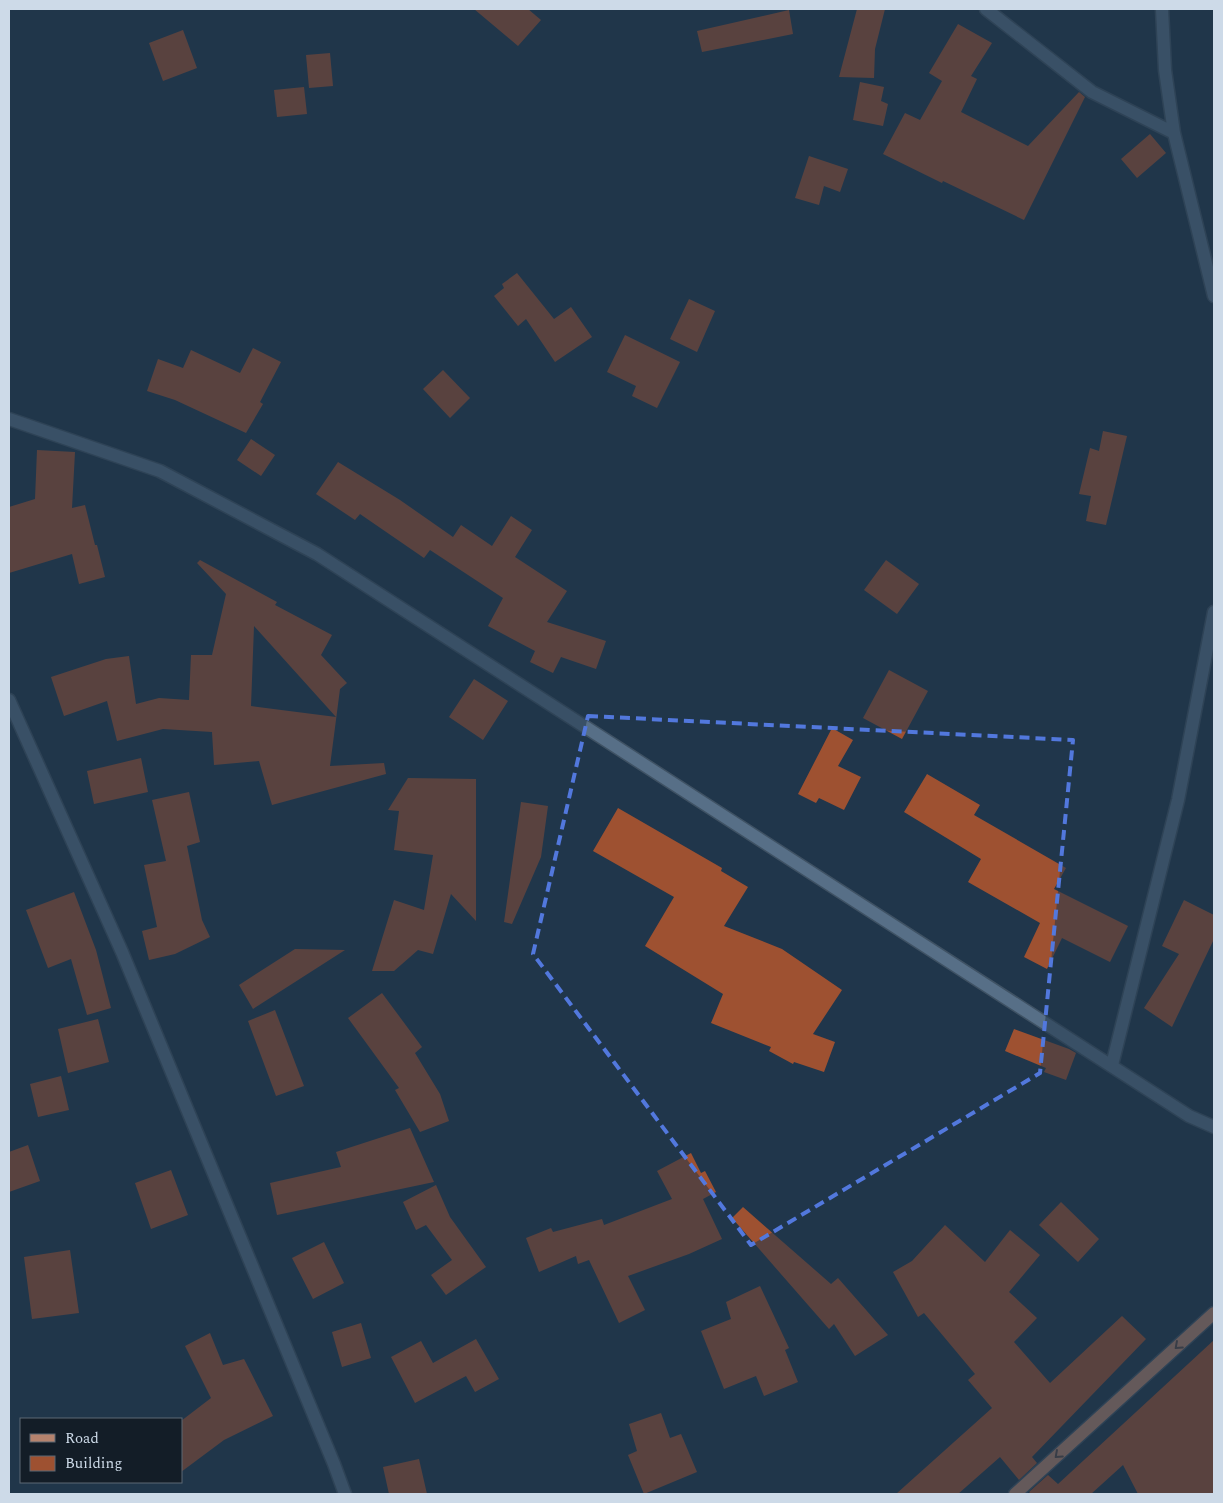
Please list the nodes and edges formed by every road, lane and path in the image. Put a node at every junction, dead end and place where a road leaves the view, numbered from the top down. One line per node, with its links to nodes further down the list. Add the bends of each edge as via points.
1 (986, 9): 3 (street, via 1092,92)
2 (1162, 9): 3 (street)
3 (1174, 133): 4 (street)
4 (1214, 296)
5 (9, 419): 8 (street, via 160,471 317,554)
6 (1214, 612): 8 (street, via 1178,800)
7 (9, 700): 11 (street, via 122,952)
8 (1112, 1065): 9 (street, via 1189,1116)
9 (1214, 1127)
10 (1214, 1313): 12 (main road, one-way to 12)
11 (345, 1494)
12 (1015, 1494)

